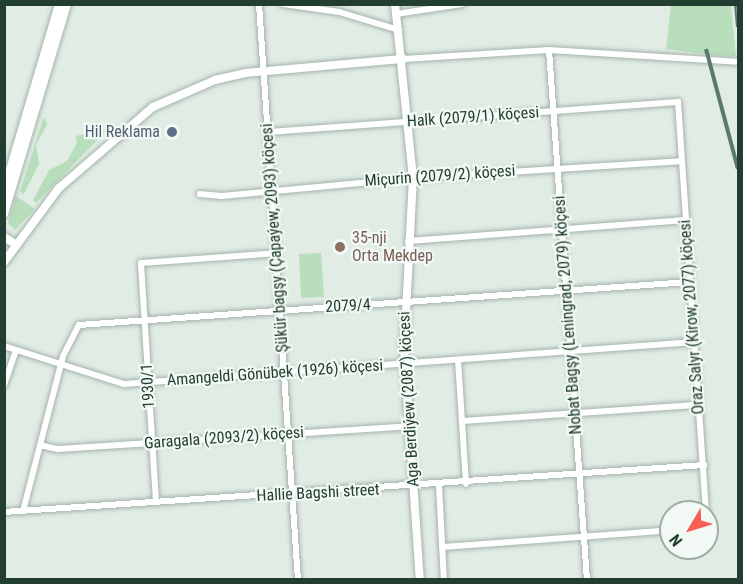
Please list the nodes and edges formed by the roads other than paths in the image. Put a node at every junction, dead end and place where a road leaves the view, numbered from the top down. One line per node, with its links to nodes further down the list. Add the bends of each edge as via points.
1 (59, 4): 21 (street)
2 (67, 4): 23 (street)
3 (259, 4): 12 (street, Şükür bagşy (Çapaýew, 2093) köçesi)
4 (283, 4): 8 (street, via 339,12)
5 (395, 4): 7 (street, Aga Berdiýew (2087) köçesi)
6 (462, 4): 7 (street)
7 (396, 14): 8 (street, Aga Berdiýew (2087) köçesi)
8 (399, 30): 10 (street, Aga Berdiýew (2087) köçesi)
9 (549, 50): 10 (street); 11 (street); 14 (street, Nobat Bagşy (Leningrad, 2079) köçesi)
10 (403, 59): 12 (street); 15 (street, Aga Berdiýew (2087) köçesi)
11 (738, 62)
12 (263, 71): 16 (street, Şükür bagşy (Çapaýew, 2093) köçesi); 28 (street, via 216,80 146,111 59,188)
13 (678, 102): 14 (street, Halk (2079/1) köçesi); 17 (street, Oraz Salyr (Kirow, 2077) köçesi)
14 (554, 111): 15 (street, Halk (2079/1) köçesi); 18 (street, Nobat Bagşy (Leningrad, 2079) köçesi)
15 (409, 121): 16 (street, Halk (2079/1) köçesi); 19 (street, Aga Berdiýew (2087) köçesi)
16 (268, 132): 20 (street, Şükür bagşy (Çapaýew, 2093) köçesi)
17 (680, 161): 18 (street, Miçurin (2079/2) köçesi); 24 (street, Oraz Salyr (Kirow, 2077) köçesi)
18 (557, 168): 19 (street, Miçurin (2079/2) köçesi); 25 (street, Nobat Bagşy (Leningrad, 2079) köçesi)
19 (412, 178): 20 (street, Miçurin (2079/2) köçesi); 27 (street, Aga Berdiýew (2087) köçesi)
20 (273, 189): 22 (street, Miçurin (2079/2) köçesi, via 222,196); 29 (street, Şükür bagşy (Çapaýew, 2093) köçesi)
21 (4, 190)
22 (200, 194)
23 (4, 214)
24 (686, 220): 25 (street); 31 (street, Oraz Salyr (Kirow, 2077) köçesi)
25 (561, 230): 27 (street); 32 (street, Nobat Bagşy (Leningrad, 2079) köçesi)
26 (4, 237): 28 (street)
27 (408, 241): 33 (street, Aga Berdiýew (2087) köçesi)
28 (17, 245): 30 (street)
29 (276, 253): 34 (street, Şükür bagşy (Çapaýew, 2093) köçesi); 35 (street, 1930/1, via 143,262 139,270)
30 (4, 262)
31 (689, 282): 32 (street, 2079/4 / 2079/4); 36 (street, Oraz Salyr (Kirow, 2077) köçesi)
32 (566, 291): 33 (street, 2079/4 / 2079/4); 39 (street, Nobat Bagşy (Leningrad, 2079) köçesi)
33 (404, 303): 34 (street, 2079/4 / 2079/4); 42 (street, Aga Berdiýew (2087) köçesi)
34 (279, 310): 35 (street, 2079/4 / 2079/4); 43 (street, Şükür bagşy (Çapaýew, 2093) köçesi)
35 (143, 320): 41 (street, 2079/4 / 2079/4, via 79,325); 44 (street, 1930/1)
36 (694, 342): 39 (street, Amangeldi Gönübek (1926) köçesi); 46 (street, Oraz Salyr (Kirow, 2077) köçesi)
37 (4, 346): 38 (street, Amangeldi Gönübek (1926) köçesi)
38 (16, 350): 41 (street, Amangeldi Gönübek (1926) köçesi); 45 (street)
39 (570, 351): 40 (street, Amangeldi Gönübek (1926) köçesi); 47 (street, Nobat Bagşy (Leningrad, 2079) köçesi)
40 (458, 360): 42 (street, Amangeldi Gönübek (1926) köçesi); 48 (street)
41 (62, 365): 44 (street, Amangeldi Gönübek (1926) köçesi, via 119,384); 52 (street)
42 (405, 365): 43 (street, Amangeldi Gönübek (1926) köçesi); 49 (street, Aga Berdiýew (2087) köçesi)
43 (283, 372): 44 (street, Amangeldi Gönübek (1926) köçesi); 50 (street, Şükür bagşy (Çapaýew, 2093) köçesi)
44 (148, 381): 51 (street, 1930/1)
45 (4, 385)
46 (699, 405): 47 (street); 53 (street, Oraz Salyr (Kirow, 2077) köçesi)
47 (574, 414): 48 (street); 54 (street, Nobat Bagşy (Leningrad, 2079) köçesi)
48 (462, 421): 55 (street)
49 (409, 426): 50 (street, Garagala (2093/2) köçesi); 57 (street, Aga Berdiýew (2087) köçesi)
50 (288, 434): 51 (street, Garagala (2093/2) köçesi); 58 (street, Şükür bagşy (Çapaýew, 2093) köçesi)
51 (150, 442): 52 (street, Garagala (2093/2) köçesi, via 58,449); 60 (street, 1930/1)
52 (40, 445): 61 (street)
53 (704, 465): 54 (street, Hallie Bagshi street); 59 (street, Oraz Salyr (Kirow, 2077) köçesi)
54 (579, 476): 55 (street, Hallie Bagshi street); 64 (street, Nobat Bagşy (Leningrad, 2079) köçesi)
55 (466, 484): 56 (street, Hallie Bagshi street)
56 (439, 486): 57 (street, Hallie Bagshi street); 65 (street)
57 (414, 487): 58 (street, Hallie Bagshi street); 67 (street, Aga Berdiýew (2087) köçesi)
58 (293, 495): 60 (street, Hallie Bagshi street); 66 (street, Şükür bagşy (Çapaýew, 2093) köçesi)
59 (706, 500)
60 (156, 502): 61 (street, Hallie Bagshi street)
61 (23, 511): 62 (street, Hallie Bagshi street)
62 (4, 512)
63 (659, 531): 64 (street)
64 (584, 536): 65 (street); 69 (street, Nobat Bagşy (Leningrad, 2079) köçesi)
65 (442, 547): 68 (street)
66 (297, 579)
67 (420, 579)
68 (444, 579)
69 (587, 579)

